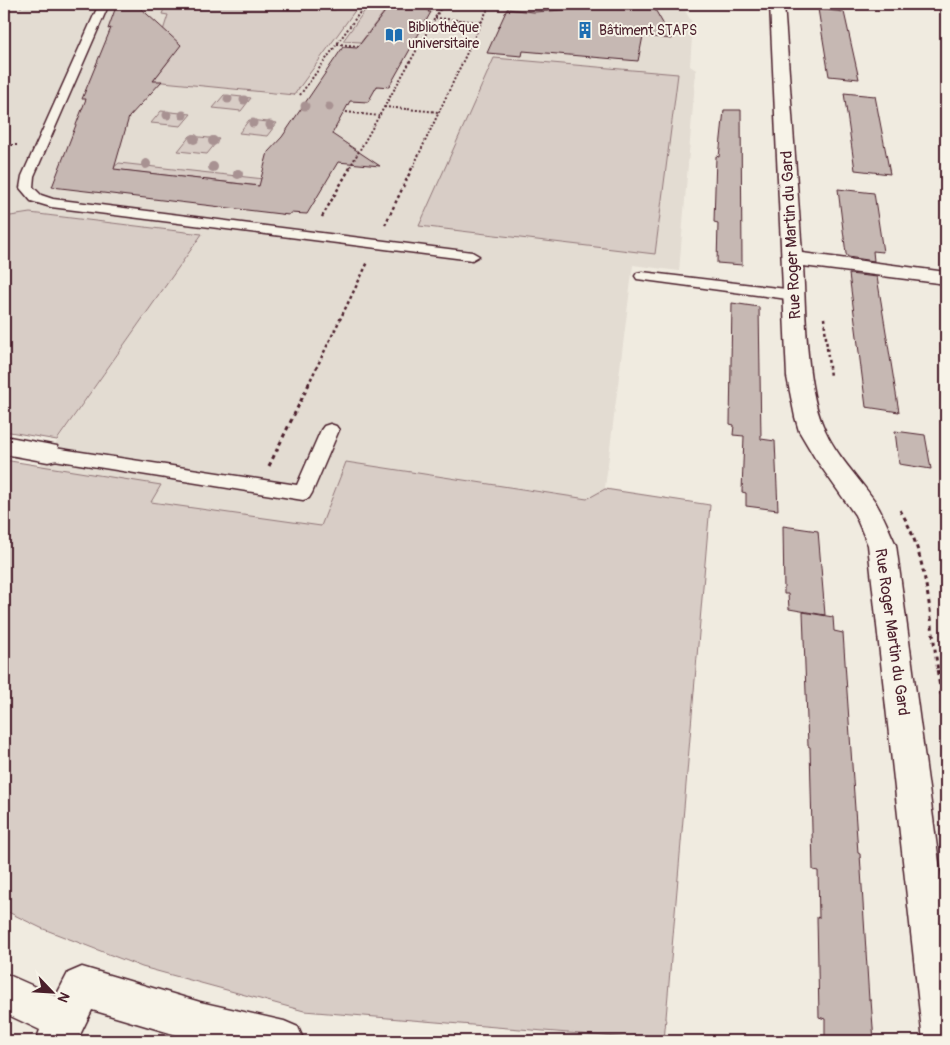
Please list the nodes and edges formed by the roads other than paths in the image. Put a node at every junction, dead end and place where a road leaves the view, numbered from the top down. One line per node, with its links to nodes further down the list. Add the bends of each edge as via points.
1 (104, 4): 3 (lane, via 28,176 26,188 30,194 51,203)
2 (777, 4): 4 (street, Rue Roger Martin du Gard)
3 (472, 256)
4 (806, 259): 6 (street); 7 (street, Rue Roger Martin du Gard)
5 (642, 276): 7 (lane)
6 (946, 278)
7 (795, 295): 14 (street, Rue Roger Martin du Gard, via 799,377 806,416 824,451 866,510 882,545)
8 (330, 430): 10 (lane, via 303,493)
9 (4, 445): 10 (street)
10 (48, 453)
11 (4, 994): 12 (street)
12 (60, 1031): 13 (street, via 82,987 200,1022)
13 (284, 1041)
14 (943, 1041)

